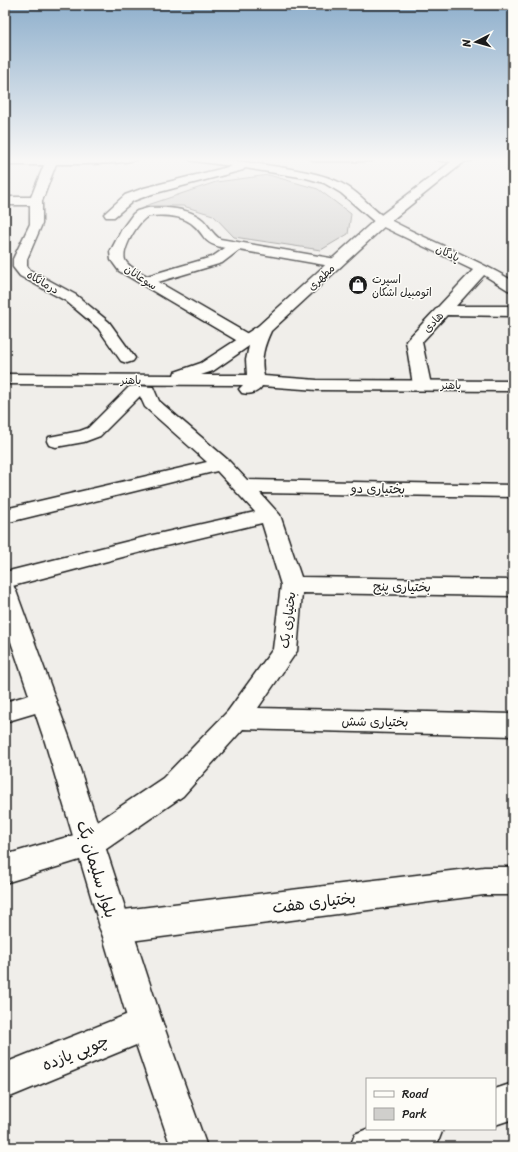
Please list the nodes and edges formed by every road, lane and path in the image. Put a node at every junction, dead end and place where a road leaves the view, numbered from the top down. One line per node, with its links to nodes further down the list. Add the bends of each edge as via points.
1 (36, 212): 16 (street, درمانگاه, via 36,224 20,259 20,266 25,273 70,298 104,325)
2 (113, 212): 5 (street)
3 (371, 212): 6 (street, پادگان)
4 (394, 212): 6 (street, مطهری)
5 (110, 214)
6 (382, 221): 8 (street, مطهری); 9 (street, پادگان)
7 (234, 246): 8 (street, سوعانان); 10 (street, via 217,260); 10 (street, سوعانان, via 211,240 195,220 184,214 140,214 116,252 124,268)
8 (336, 263): 14 (street, مطهری)
9 (482, 269): 11 (street, پادگان); 12 (street, هادی)
10 (145, 281): 15 (street, سوعانان)
11 (513, 287)
12 (444, 310): 13 (street); 19 (street, هادی, via 414,341)
13 (513, 311)
14 (264, 329): 15 (street, مطهری); 20 (street, via 254,353)
15 (247, 340): 18 (street, مطهری, via 207,367)
16 (127, 358)
17 (5, 378): 18 (street, باهنر)
18 (169, 380): 20 (street, باهنر)
19 (422, 385): 20 (street, باهنر); 21 (street, باهنر)
20 (250, 386): 23 (street, باهنر)
21 (513, 386)
22 (5, 391): 23 (street, باهنر)
23 (141, 391): 24 (street, via 94,432); 25 (street, بختیاری یک, via 150,403)
24 (56, 441)
25 (221, 464): 26 (street, بختیاری یک); 29 (street)
26 (242, 486): 27 (street, بختیاری دو); 28 (street, بختیاری یک)
27 (513, 490)
28 (270, 515): 30 (street); 31 (street, بختیاری یک)
29 (5, 516)
30 (5, 580)
31 (292, 585): 32 (street, بختیاری پنج); 36 (street, بختیاری یک, via 285,651)
32 (513, 588)
33 (5, 591): 34 (street, بلوار سلیمان بگ)
34 (44, 701): 35 (street); 38 (street, بلوار سلیمان بگ)
35 (5, 712)
36 (238, 718): 37 (street, بختیاری شش); 38 (street, بختیاری یک, via 173,787)
37 (513, 725)
38 (89, 844): 39 (street, بختیاری یک); 41 (street, بلوار سلیمان بگ)
39 (5, 869)
40 (513, 881): 41 (street, بختیاری هفت, via 476,882)
41 (115, 927): 42 (street, بلوار سلیمان بگ)
42 (146, 1024): 43 (street, چوپی یازده); 47 (street, بلوار سلیمان بگ)
43 (5, 1080)
44 (513, 1101): 45 (street)
45 (496, 1107)
46 (422, 1130): 48 (street)
47 (190, 1147)
48 (368, 1147)

